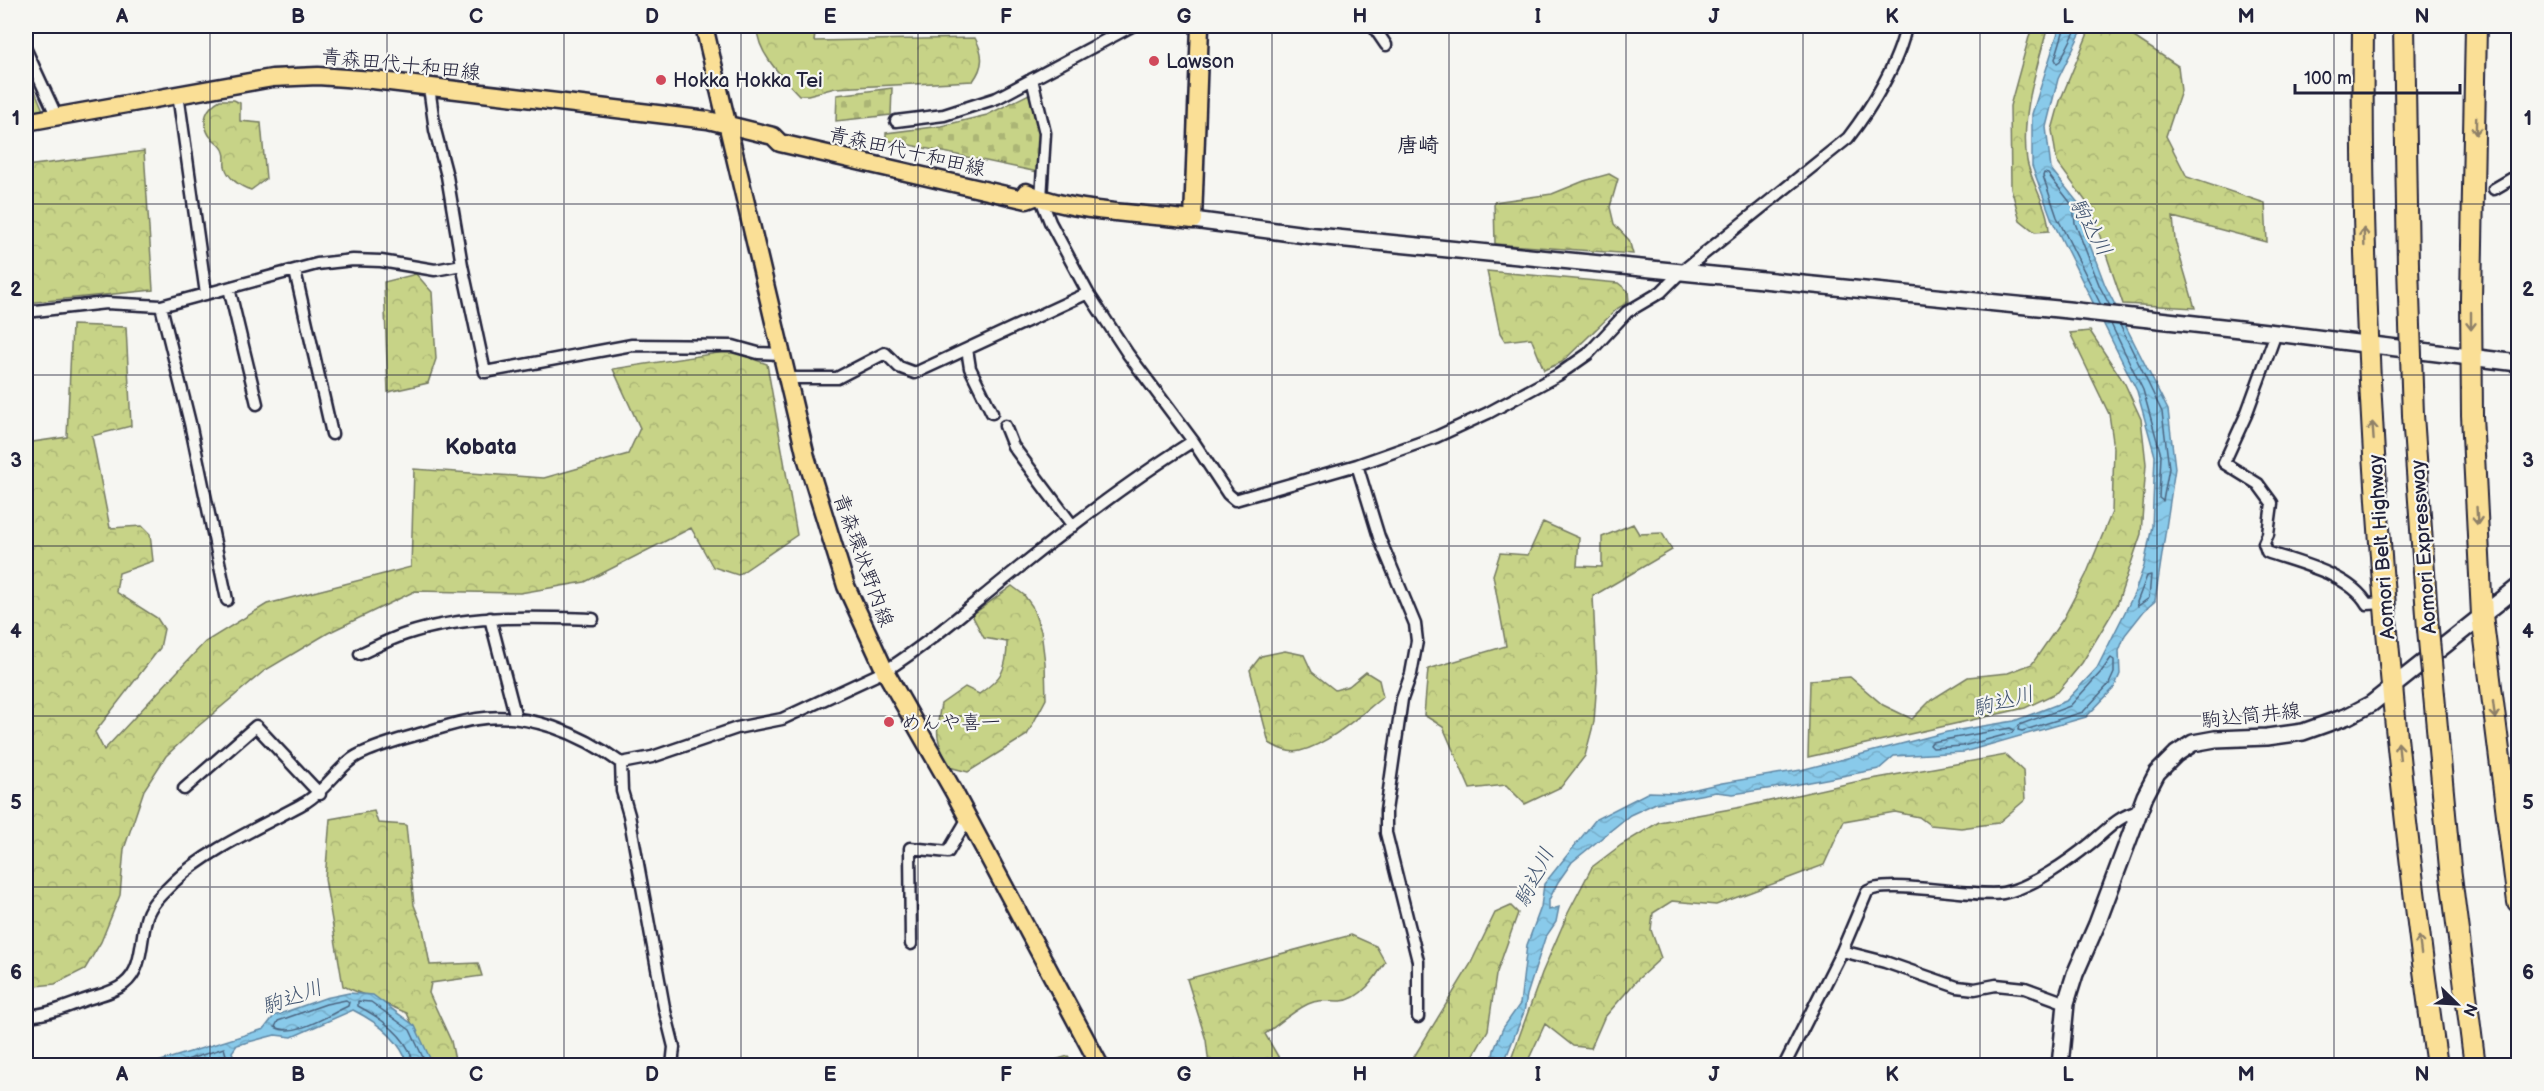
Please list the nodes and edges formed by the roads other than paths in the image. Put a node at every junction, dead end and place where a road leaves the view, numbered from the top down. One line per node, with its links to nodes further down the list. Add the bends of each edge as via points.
1 (704, 26): 17 (main road, 青森環状野内線)
2 (1132, 26): 11 (street)
3 (1200, 26): 21 (main road)
4 (1373, 26): 9 (street)
5 (1906, 26): 24 (street, via 1868,112 1848,138)
6 (2363, 26): 31 (highway, Aomori Belt Highway, one-way to 6)
7 (2404, 26): 70 (highway, Aomori Expressway, bridge, via 2413,415 2450,868)
8 (2476, 26): 34 (highway, one-way to 34)
9 (1386, 45)
10 (26, 50): 14 (street)
11 (1032, 79): 15 (street, via 969,108); 20 (street, via 1045,138)
12 (429, 87): 13 (main road, 青森田代十和田線, via 318,76 272,78); 17 (main road, 青森田代十和田線); 22 (street)
13 (178, 94): 14 (main road, 青森田代十和田線); 27 (street)
14 (57, 117): 16 (main road, 青森田代十和田線)
15 (897, 121)
16 (26, 122)
17 (728, 125): 20 (main road, 青森田代十和田線, via 884,168 1027,200); 33 (main road, 青森環状野内線)
18 (2518, 175): 19 (street)
19 (2494, 189)
20 (1038, 198): 21 (main road, 青森田代十和田線); 26 (street)
21 (1193, 220): 24 (street)
22 (462, 265): 23 (street, via 435,270 353,260); 33 (street, via 485,372 632,345 733,346)
23 (295, 271): 25 (street); 40 (street)
24 (1680, 273): 30 (street); 42 (street, via 1661,292 1627,312 1588,354 1558,375 1436,437)
25 (230, 288): 27 (street); 37 (street)
26 (1088, 293): 32 (street); 41 (street)
27 (206, 294): 28 (street)
28 (161, 306): 29 (street, via 106,303); 45 (street)
29 (26, 312)
30 (2276, 333): 31 (street); 46 (street, via 2224,463 2258,484 2272,503 2264,543 2267,552 2340,579 2360,592 2367,604)
31 (2367, 344): 34 (street); 46 (highway, Aomori Belt Highway, one-way to 31)
32 (967, 349): 36 (street, via 915,373 900,367 885,353 837,378); 38 (street, via 970,368)
33 (782, 354): 36 (main road, 青森環状野内線)
34 (2470, 357): 35 (street); 47 (highway, one-way to 47)
35 (2518, 363)
36 (788, 378): 51 (main road, 青森環状野内線, via 806,458 834,549)
37 (257, 404)
38 (992, 413)
39 (1005, 426): 43 (street, via 1013,446)
40 (332, 434)
41 (1193, 441): 42 (street, via 1235,500); 43 (street, via 1148,469)
42 (1357, 465): 64 (street, via 1379,537 1415,624 1417,642 1402,699 1386,833 1418,962)
43 (1073, 526): 51 (street, via 945,630)
44 (2518, 587): 47 (street, 駒込筒井線)
45 (227, 600)
46 (2384, 603): 52 (highway, Aomori Belt Highway)
47 (2482, 615): 52 (street, 駒込筒井線); 59 (highway, one-way to 59)
48 (490, 618): 49 (street); 50 (street, via 406,634); 53 (street)
49 (593, 619)
50 (360, 654)
51 (885, 670): 54 (street, via 782,719); 58 (main road, 青森環状野内線)
52 (2392, 688): 57 (street, 駒込筒井線, via 2348,716 2303,732 2193,743 2175,754 2157,773); 69 (highway, Aomori Belt Highway, one-way to 52, via 2416,915)
53 (516, 718): 54 (street, via 585,741); 56 (street, via 478,719 401,739 353,758)
54 (621, 763): 65 (street, via 622,791 674,1047)
55 (184, 789): 56 (street, via 256,726)
56 (320, 794): 63 (street, via 203,859 155,900 147,915 140,955 124,984 63,1008)
57 (2139, 811): 61 (street, via 2124,814 2055,868 2005,893 1961,894 1888,885 1873,888 1867,892); 62 (street, 駒込筒井線)
58 (968, 818): 60 (street, via 948,852 910,848); 66 (main road, 青森環状野内線)
59 (2518, 902)
60 (911, 944)
61 (1842, 951): 62 (street, via 1957,987 2025,988); 67 (street)
62 (2066, 1003): 68 (street, 駒込筒井線)
63 (26, 1016)
64 (1418, 1017)
65 (672, 1065)
66 (1100, 1065)
67 (1784, 1065)
68 (2060, 1065)
69 (2437, 1065)
70 (2475, 1065)

